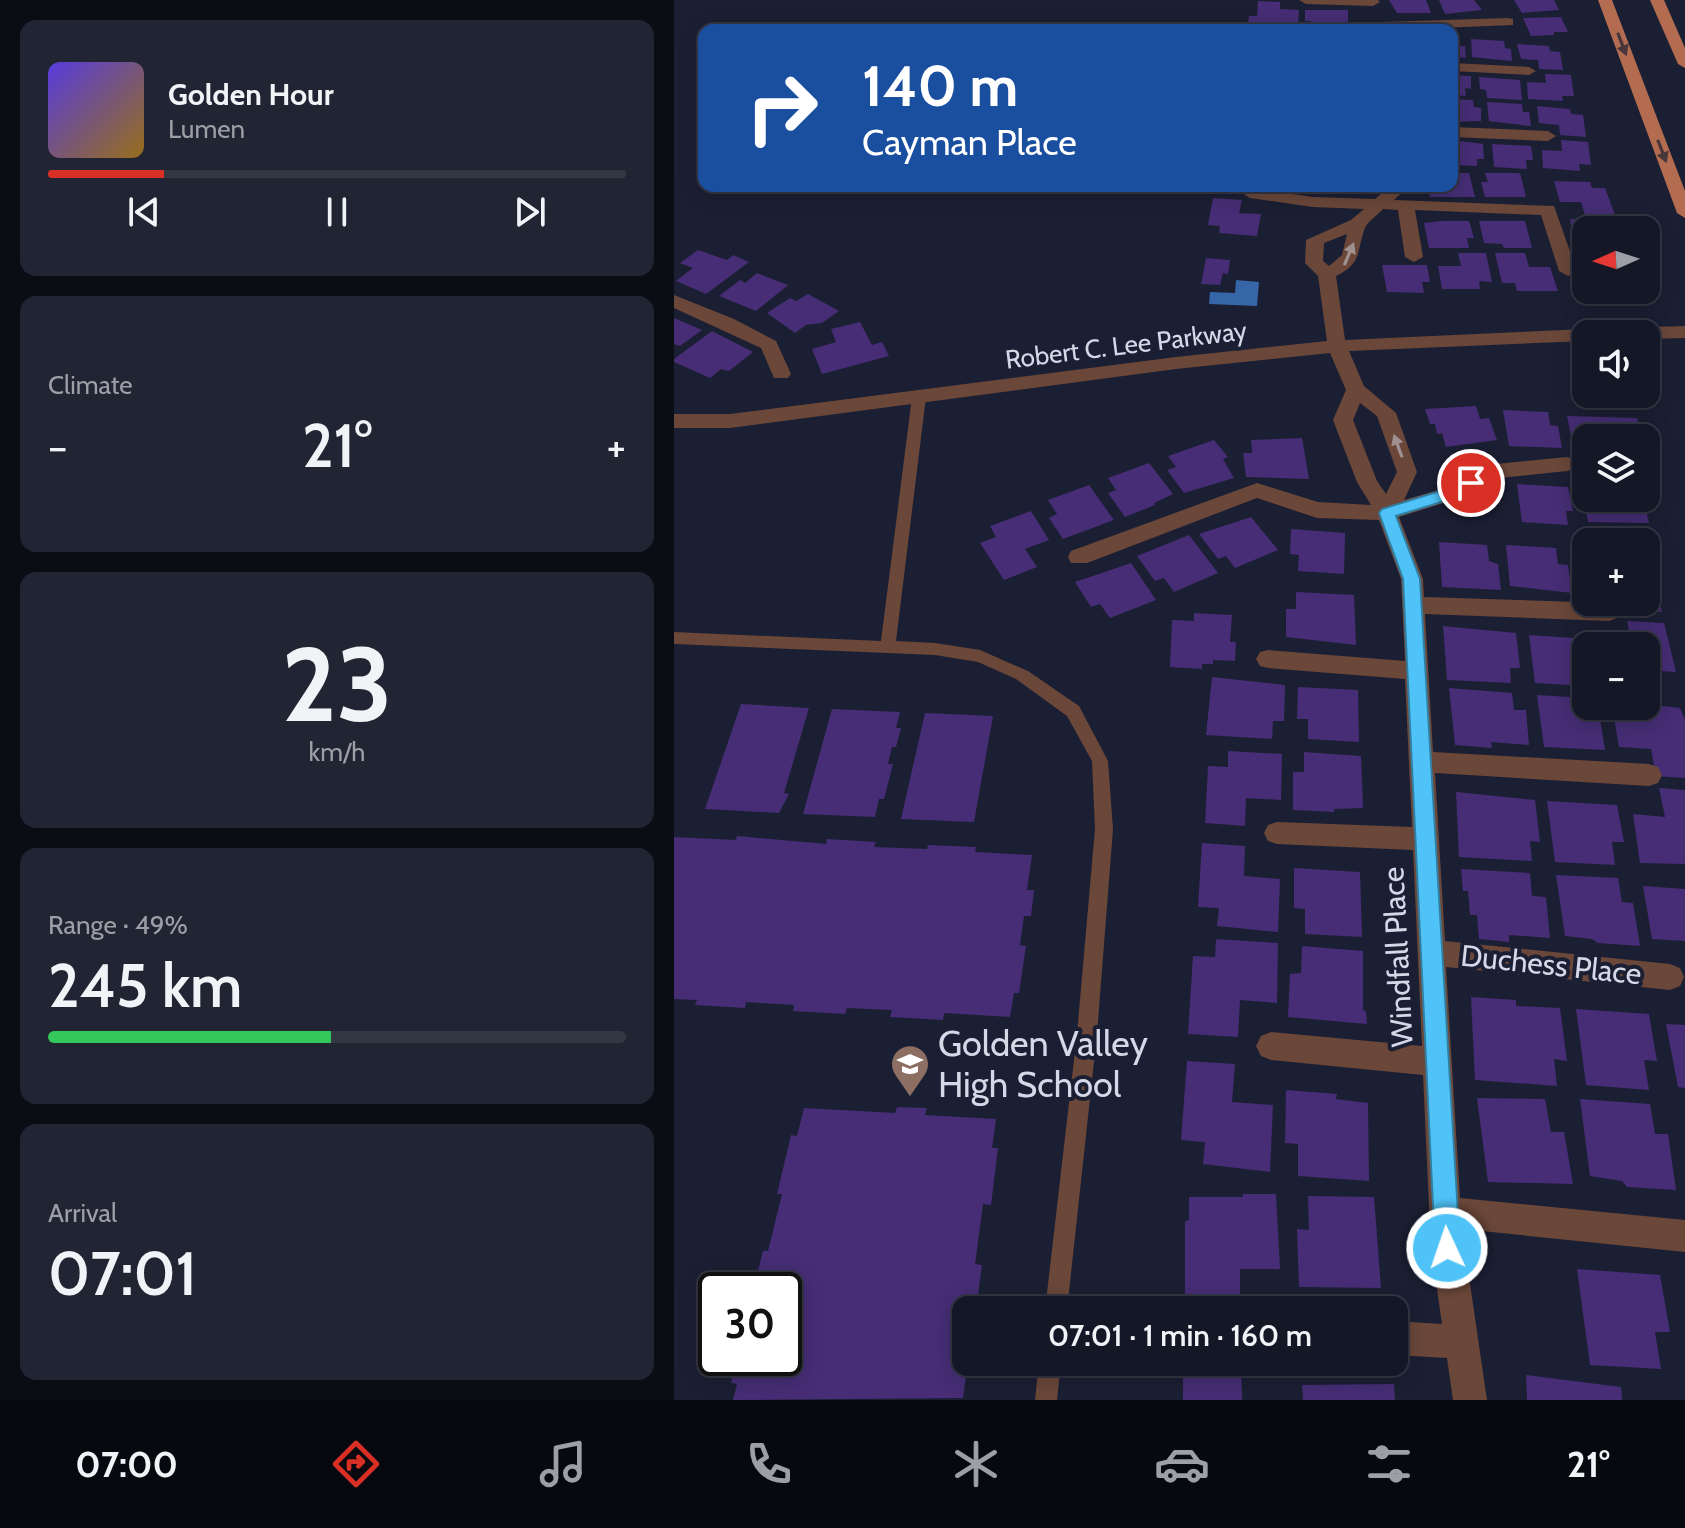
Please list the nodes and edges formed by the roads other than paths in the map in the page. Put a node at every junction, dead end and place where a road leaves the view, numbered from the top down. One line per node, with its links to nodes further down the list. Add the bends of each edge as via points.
1 (1306, 0): 4 (street)
2 (1605, 0): 17 (main road, one-way to 17)
3 (1657, 0): 8 (main road)
4 (1373, 1): 6 (street)
5 (1509, 22): 7 (street)
6 (1382, 24)
7 (1458, 24)
8 (1685, 64)
9 (1458, 67): 10 (street)
10 (1529, 71)
11 (1458, 132): 12 (street)
12 (1548, 136)
13 (1394, 192): 15 (street)
14 (1250, 193): 15 (street)
15 (1381, 206): 16 (street); 18 (street)
16 (1406, 206): 19 (street); 20 (street, via 1548,210)
17 (1685, 213)
18 (1357, 224): 21 (street, one-way to 18, via 1345,266); 21 (street, via 1315,240 1314,263)
19 (1414, 257)
20 (1568, 271)
21 (1327, 274): 26 (street)
22 (674, 301): 27 (street, via 769,345)
23 (1685, 332): 24 (street)
24 (1660, 333)
25 (1572, 336): 26 (street, Robert C. Lee Parkway)
26 (1337, 346): 28 (street); 29 (street, Robert C. Lee Parkway)
27 (781, 374)
28 (1356, 390): 32 (street, Windfall Place, via 1343,420 1367,482); 32 (street, one-way to 28, via 1407,472 1386,413)
29 (919, 397): 30 (street, Robert C. Lee Parkway, via 730,421); 37 (lane)
30 (674, 421)
31 (1567, 464): 32 (street, via 1496,471 1446,495)
32 (1387, 513): 33 (street, via 1317,510 1257,490); 34 (street, Windfall Place, via 1412,579)
33 (1079, 557)
34 (1414, 605): 35 (street); 39 (street, Windfall Place)
35 (1572, 611)
36 (674, 638): 37 (lane)
37 (888, 647): 50 (lane, via 980,656 1022,675 1073,711 1100,761 1103,845)
38 (1268, 659): 39 (street)
39 (1418, 671): 40 (street, Windfall Place)
40 (1423, 762): 41 (street); 43 (street, Windfall Place)
41 (1649, 775)
42 (1277, 833): 43 (street)
43 (1426, 839): 44 (street, Windfall Place)
44 (1432, 953): 45 (street, Duchess Place); 47 (street, Windfall Place)
45 (1670, 977)
46 (1271, 1046): 47 (street)
47 (1437, 1062): 48 (street, Windfall Place)
48 (1445, 1212): 49 (street); 52 (street, Windfall Place)
49 (1685, 1236)
50 (1058, 1296)
51 (1408, 1339): 52 (street)
52 (1462, 1342): 55 (street, Windfall Place)
53 (1049, 1376): 54 (lane)
54 (1046, 1400)
55 (1470, 1400)

